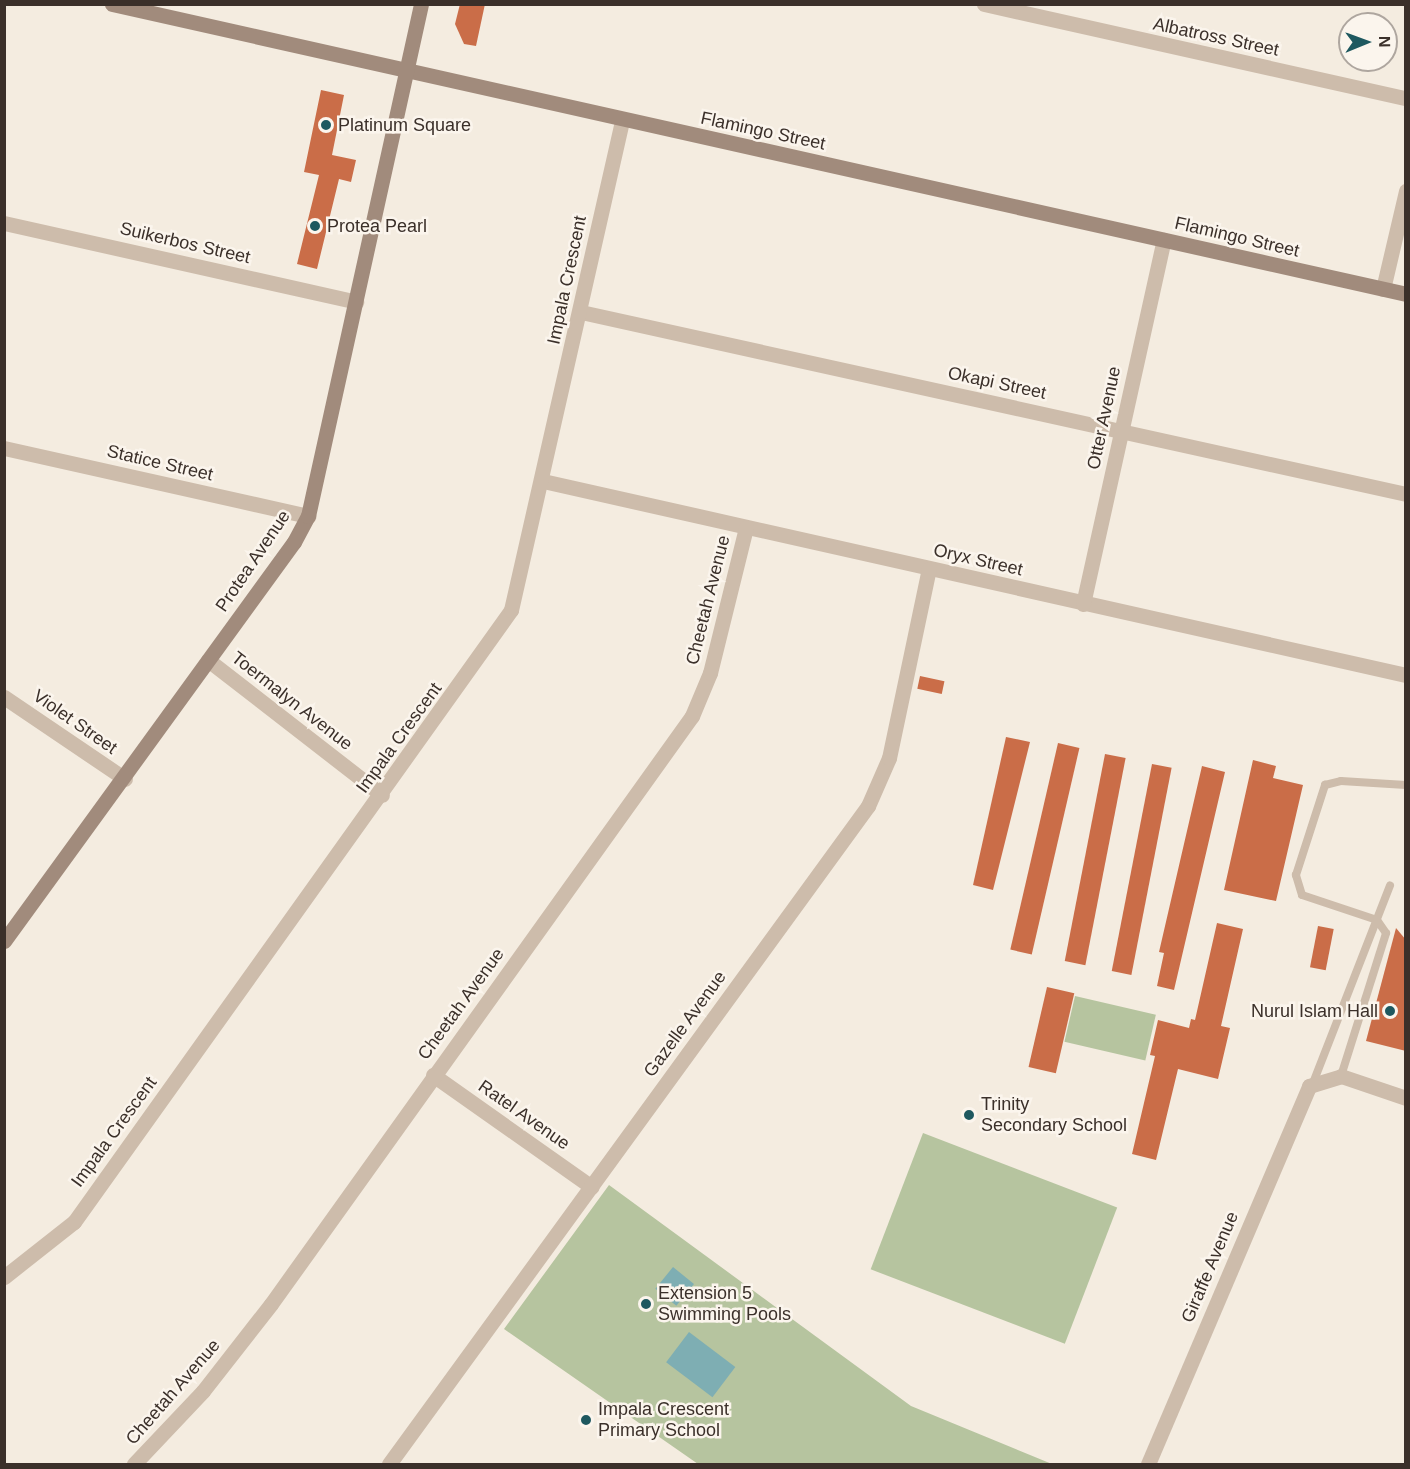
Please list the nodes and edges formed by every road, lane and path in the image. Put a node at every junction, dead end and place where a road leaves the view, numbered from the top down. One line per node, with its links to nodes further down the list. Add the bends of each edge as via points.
1 (112, 4): 4 (street, Flamingo Street)
2 (421, 4): 4 (street, Protea Avenue)
3 (984, 4): 5 (street, Albatross Street)
4 (406, 69): 6 (street, Flamingo Street); 12 (street, Protea Avenue)
5 (1406, 98)
6 (622, 121): 9 (street, Flamingo Street); 13 (street, Impala Crescent)
7 (1406, 191): 10 (street)
8 (4, 223): 12 (street, Suikerbos Street)
9 (1164, 240): 10 (street, Flamingo Street); 14 (street, Otter Avenue)
10 (1383, 289): 11 (street, Flamingo Street)
11 (1406, 294)
12 (356, 302): 18 (street, Protea Avenue)
13 (581, 312): 14 (street, Okapi Street); 16 (street, Impala Crescent)
14 (1121, 430): 17 (street, Okapi Street); 21 (street, Otter Avenue)
15 (4, 448): 18 (street, Statice Street)
16 (543, 481): 19 (street, Oryx Street); 27 (street, Impala Crescent, via 511,610)
17 (1406, 494)
18 (308, 516): 22 (street, Protea Avenue, via 294,542)
19 (746, 527): 20 (street, Oryx Street); 31 (street, Cheetah Avenue, via 710,673 692,716)
20 (929, 569): 21 (street, Oryx Street); 35 (street, Gazelle Avenue, via 881,782)
21 (1083, 604): 23 (street, Oryx Street)
22 (208, 660): 25 (street, Protea Avenue); 27 (street, Toermalyn Avenue)
23 (1406, 675)
24 (4, 697): 25 (street, Violet Street)
25 (125, 779): 30 (street, Protea Avenue)
26 (1406, 785): 29 (lane, via 1341,780 1325,785 1296,875 1302,896 1310,901)
27 (382, 795): 36 (street, Impala Crescent, via 74,1222)
28 (1390, 885): 29 (lane)
29 (1377, 920): 32 (lane, via 1386,933); 33 (lane)
30 (4, 941)
31 (433, 1075): 35 (street, Ratel Avenue); 37 (street, Cheetah Avenue, via 224,1366)
32 (1341, 1076): 33 (street); 34 (street)
33 (1311, 1084): 39 (street, Giraffe Avenue)
34 (1406, 1098)
35 (591, 1186): 38 (street, Gazelle Avenue)
36 (4, 1277)
37 (134, 1464)
38 (389, 1464)
39 (1148, 1464)

